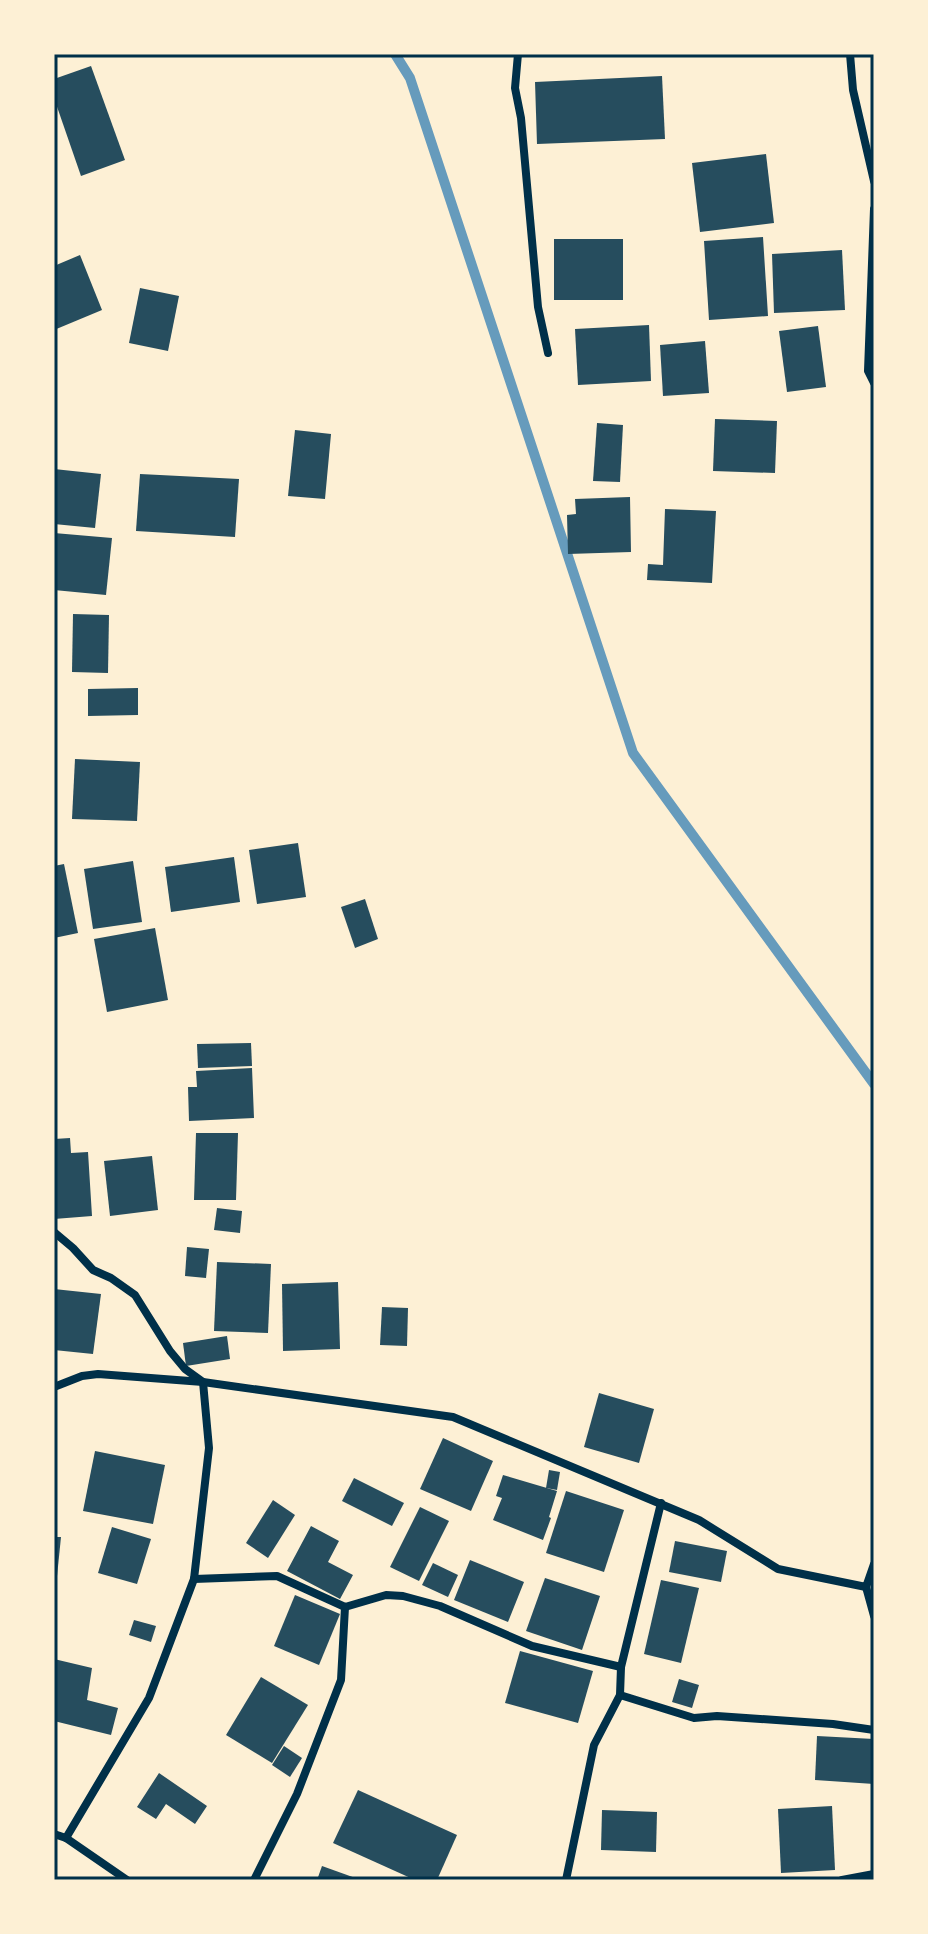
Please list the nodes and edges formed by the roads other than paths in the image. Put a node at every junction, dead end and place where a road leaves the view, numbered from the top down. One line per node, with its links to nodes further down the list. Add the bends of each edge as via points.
1 (518, 54): 6 (street, via 515,88 538,307)
2 (850, 54): 3 (street)
3 (874, 181)
4 (874, 209): 5 (street)
5 (874, 220): 7 (street, via 868,371)
6 (548, 353)
7 (874, 383)
8 (54, 1232): 9 (street, via 93,1270 135,1295 170,1351)
9 (203, 1382): 10 (street, via 98,1374); 11 (street, via 453,1417); 13 (street, via 209,1448)
10 (54, 1387)
11 (661, 1503): 14 (street, via 778,1569); 17 (street)
12 (874, 1564): 14 (street)
13 (194, 1579): 15 (street, via 277,1576); 21 (street, via 149,1698)
14 (866, 1587): 16 (street)
15 (345, 1607): 17 (street, via 386,1595 403,1596 440,1606 532,1646); 24 (street, via 341,1680 297,1794)
16 (874, 1616)
17 (621, 1667): 18 (street)
18 (620, 1695): 19 (street, via 694,1718); 25 (street, via 594,1745)
19 (874, 1730)
20 (54, 1834): 21 (street)
21 (66, 1838): 23 (street)
22 (874, 1874): 26 (street)
23 (127, 1880)
24 (254, 1880)
25 (566, 1880)
26 (842, 1880)

